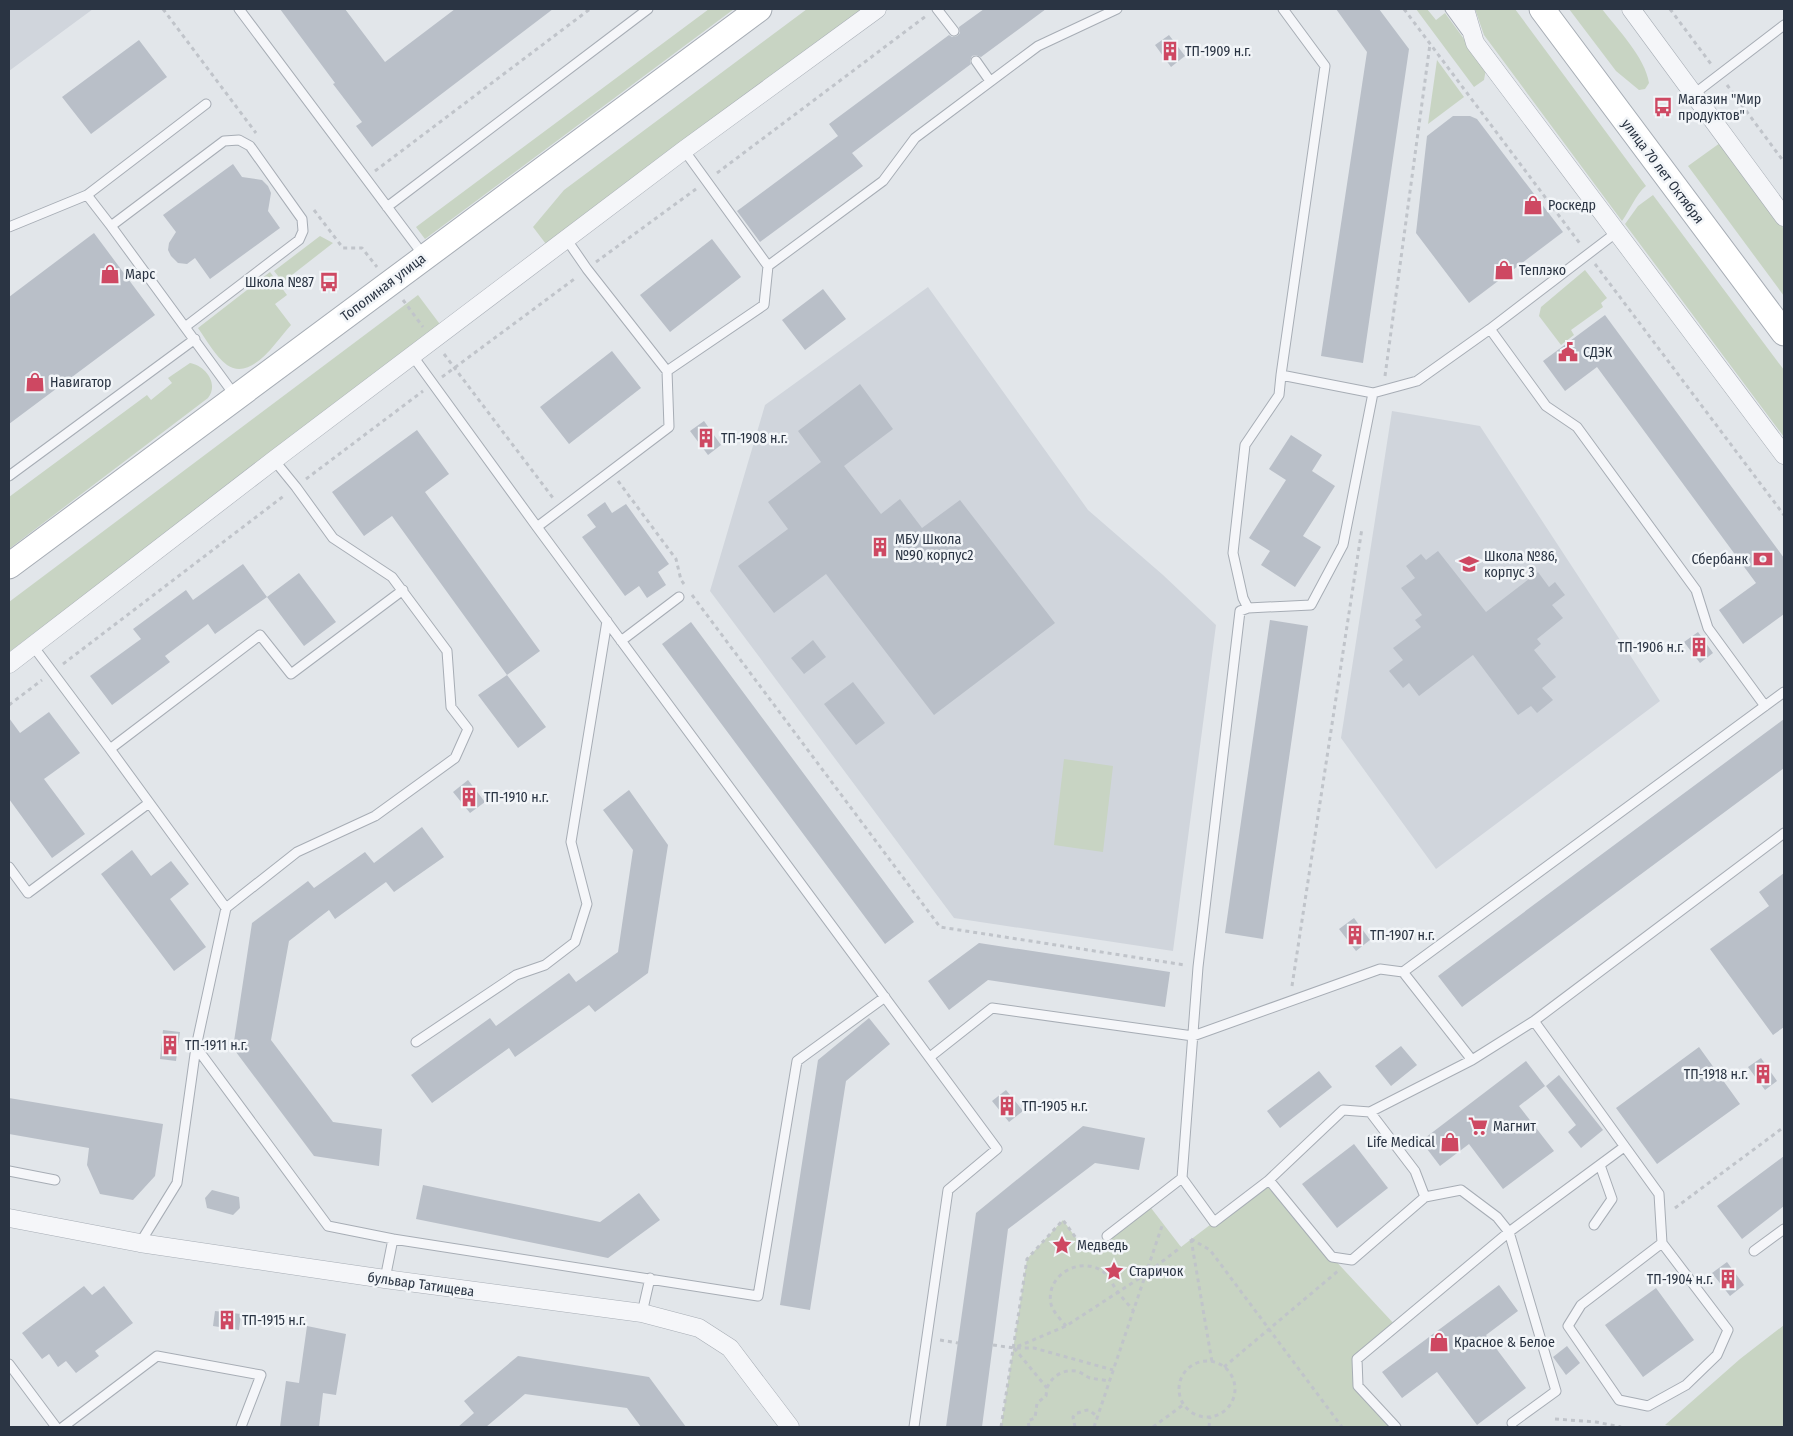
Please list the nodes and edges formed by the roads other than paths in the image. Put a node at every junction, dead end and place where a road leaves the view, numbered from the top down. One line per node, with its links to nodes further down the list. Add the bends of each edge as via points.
1 (239, 9): 21 (lane)
2 (648, 9): 21 (lane)
3 (759, 9): 27 (main road, Тополиная улица)
4 (877, 9): 19 (street)
5 (938, 9): 13 (lane)
6 (1117, 9): 16 (lane, via 1038,46)
7 (1283, 9): 35 (lane, via 1325,66)
8 (1450, 9): 14 (lane)
9 (1464, 9): 14 (street)
10 (1542, 9): 31 (main road, улица 70 лет Октября)
11 (1631, 9): 17 (street)
12 (1784, 26): 17 (lane)
13 (954, 31)
14 (1475, 43): 25 (street)
15 (976, 61): 16 (lane)
16 (990, 81): 28 (lane, via 915,138 883,181)
17 (1694, 94): 22 (street)
18 (206, 104): 20 (lane)
19 (684, 150): 26 (street); 28 (lane)
20 (87, 195): 23 (lane); 24 (lane)
21 (387, 207): 27 (lane)
22 (1784, 217)
23 (9, 225)
24 (111, 226): 29 (lane); 29 (lane, via 224,141 239,140 250,146 302,219 303,231 299,240)
25 (1617, 232): 30 (lane); 38 (street)
26 (566, 240): 33 (street); 34 (lane)
27 (424, 256): 37 (main road, Тополиная улица)
28 (768, 266): 34 (lane, via 764,305)
29 (185, 327): 32 (lane)
30 (1490, 329): 36 (lane, via 1418,381); 51 (lane, via 1546,406 1577,427 1594,450 1696,590 1708,628)
31 (1784, 333)
32 (194, 339): 37 (lane); 40 (lane)
33 (412, 355): 39 (street); 41 (lane)
34 (667, 371): 41 (lane, via 669,427)
35 (1281, 376): 36 (lane); 45 (lane, via 1279,395 1244,445 1233,553)
36 (1372, 393): 45 (lane, via 1343,545 1311,605)
37 (236, 398): 42 (main road, Тополиная улица)
38 (1784, 456)
39 (274, 460): 43 (lane, via 333,538 392,577); 48 (street)
40 (9, 476)
41 (537, 527): 46 (lane)
42 (9, 566)
43 (402, 590): 52 (lane, via 290,674 260,635); 56 (lane, via 447,651 451,707 468,729 455,758 375,816 297,852)
44 (679, 597): 47 (lane)
45 (1248, 608): 60 (lane, via 1240,611 1198,967)
46 (607, 622): 47 (lane); 61 (lane, via 571,842 587,904 575,942 545,965 516,975)
47 (621, 641): 58 (lane)
48 (33, 646): 49 (street); 52 (lane)
49 (9, 664)
50 (1784, 692): 51 (lane)
51 (1765, 706): 57 (lane)
52 (110, 749): 53 (lane)
53 (149, 803): 55 (lane, via 28,893); 56 (lane)
54 (1784, 833): 59 (lane)
55 (9, 867)
56 (226, 908): 62 (lane)
57 (1403, 972): 60 (lane, via 1380,969); 64 (lane)
58 (885, 996): 63 (lane); 82 (lane, via 797,1061 758,1296)
59 (1534, 1020): 64 (lane); 66 (lane)
60 (1193, 1036): 63 (lane, via 992,1008); 69 (lane)
61 (416, 1042)
62 (196, 1047): 78 (lane, via 328,1226); 79 (lane, via 177,1183)
63 (930, 1057): 91 (lane, via 997,1149 948,1190)
64 (1472, 1060): 65 (lane)
65 (1370, 1112): 71 (lane, via 1344,1110); 72 (lane, via 1414,1172)
66 (1624, 1146): 67 (lane); 80 (lane, via 1659,1194)
67 (1600, 1165): 74 (lane, via 1612,1198); 76 (lane)
68 (9, 1171): 70 (lane)
69 (1182, 1178): 71 (lane, via 1214,1222); 77 (lane)
70 (55, 1180)
71 (1269, 1180): 72 (lane, via 1332,1256 1352,1260)
72 (1425, 1198): 76 (lane, via 1461,1190 1497,1217)
73 (9, 1218): 79 (street, бульвар Татищева)
74 (1594, 1225)
75 (1784, 1229): 81 (lane)
76 (1509, 1232): 86 (lane, via 1556,1391); 92 (lane, via 1357,1359 1358,1386)
77 (1107, 1236)
78 (393, 1240): 82 (lane); 83 (lane)
79 (140, 1243): 83 (street, бульвар Татищева)
80 (1662, 1243): 80 (lane, via 1728,1330 1717,1355 1686,1385 1648,1406 1619,1400 1568,1326 1581,1305)
81 (1754, 1251)
82 (650, 1278): 84 (lane)
83 (385, 1279): 84 (street, бульвар Татищева)
84 (642, 1313): 90 (street, бульвар Татищева, via 699,1328 730,1348)
85 (9, 1364): 87 (lane)
86 (1512, 1423)
87 (56, 1427)
88 (63, 1427): 89 (lane, via 157,1356 260,1375)
89 (242, 1427)
90 (790, 1427)
91 (914, 1427)
92 (1396, 1427)

